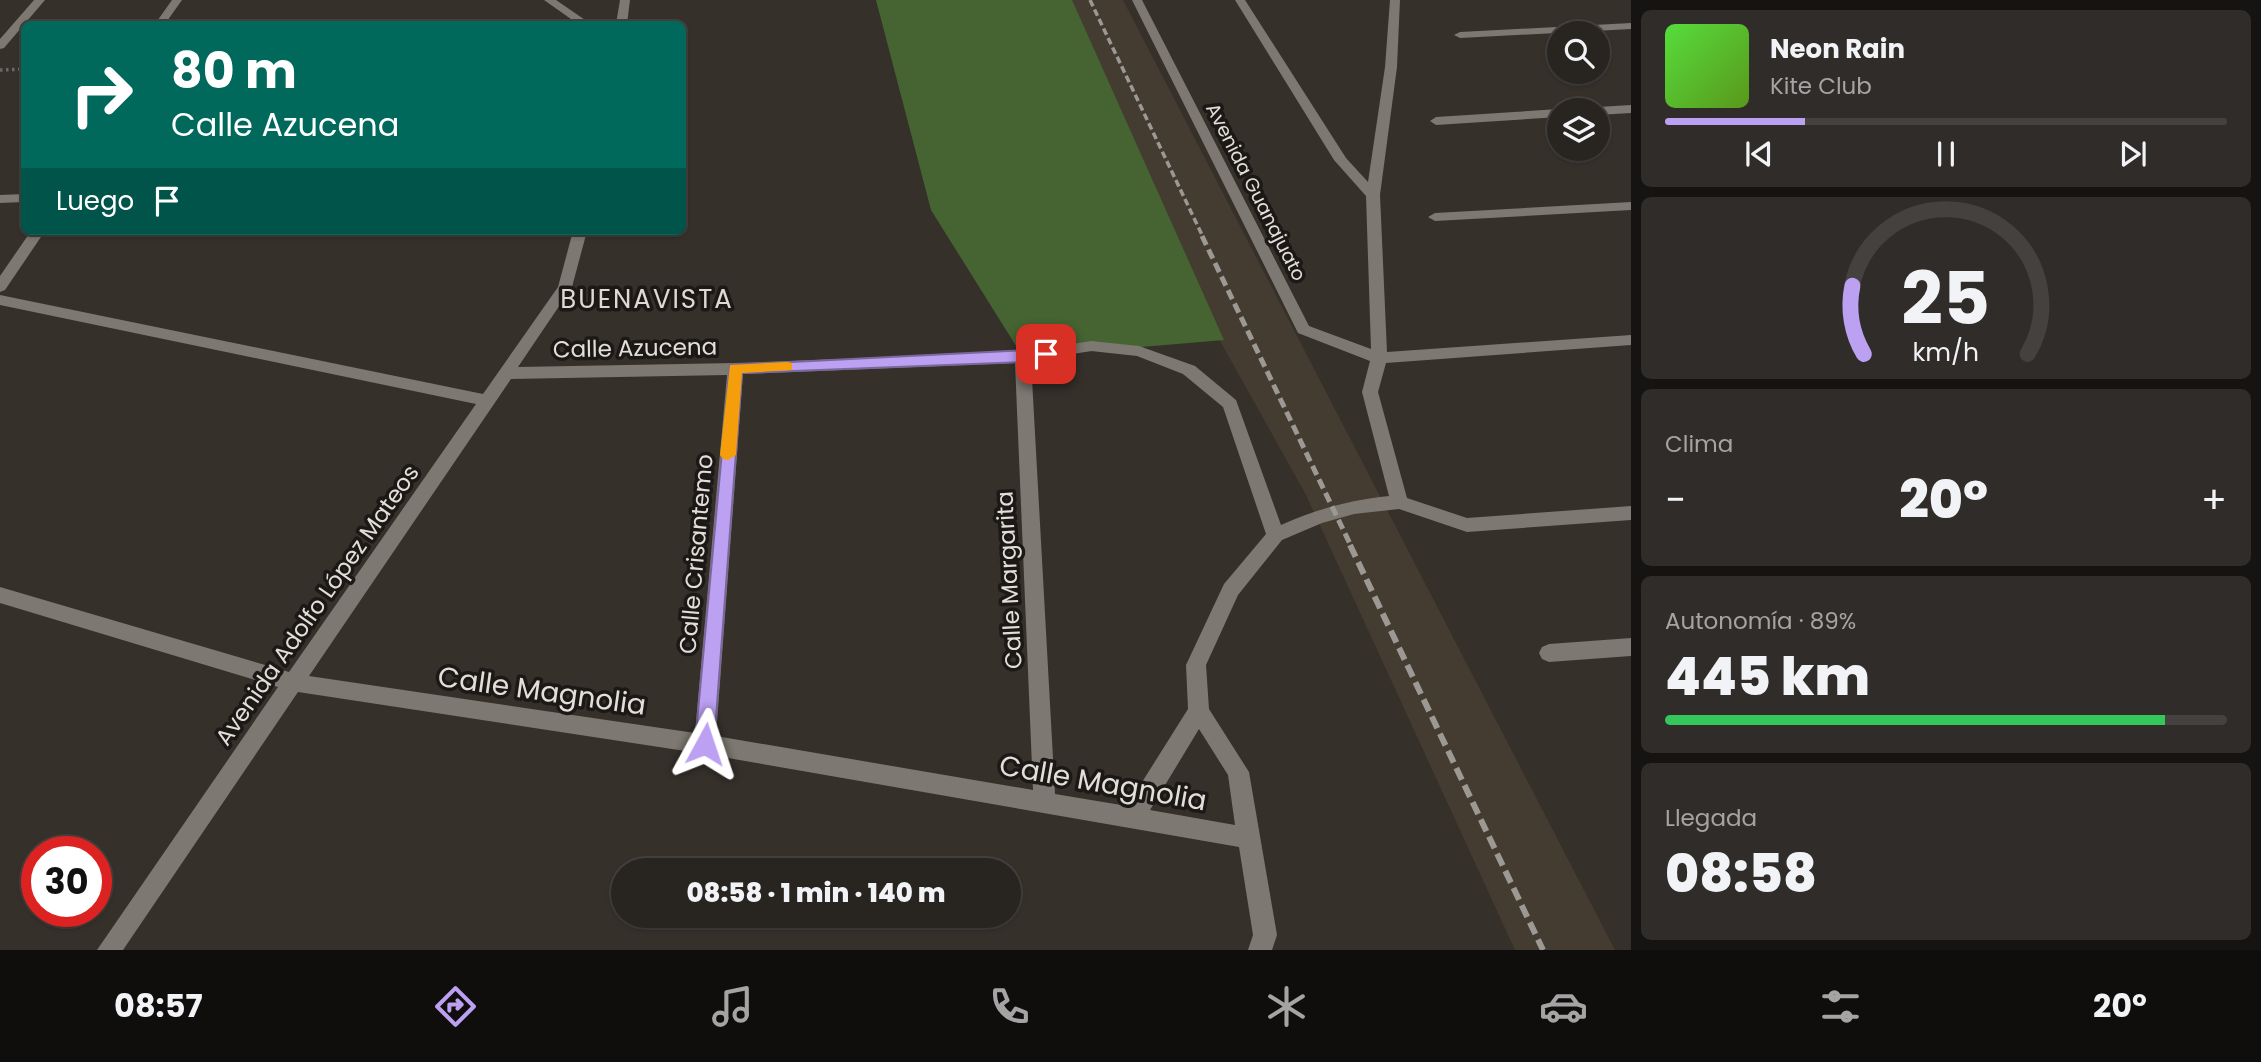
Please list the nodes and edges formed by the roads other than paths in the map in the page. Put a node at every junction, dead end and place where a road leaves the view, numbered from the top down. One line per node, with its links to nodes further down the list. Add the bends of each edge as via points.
1 (40, 0): 9 (street)
2 (177, 0): 10 (street)
3 (549, 0): 11 (street)
4 (625, 0): 12 (street)
5 (1137, 0): 32 (street, Avenida Guanajuato, via 1303,329)
6 (1259, 0): 8 (street)
7 (1395, 0): 21 (street, via 1391,68)
8 (1242, 3): 21 (street, via 1341,160)
9 (22, 21)
10 (162, 21)
11 (580, 21)
12 (622, 21)
13 (21, 22): 16 (street)
14 (1631, 26): 15 (street)
15 (1460, 34)
16 (0, 46)
17 (1631, 109): 18 (street)
18 (1610, 110)
19 (1547, 114): 20 (street)
20 (1436, 121)
21 (1373, 195): 32 (street)
22 (21, 198): 23 (street)
23 (0, 199)
24 (1631, 206): 25 (street)
25 (1435, 216)
26 (35, 235): 28 (street)
27 (579, 235): 34 (street, Avenida Adolfo López Mateos, via 565,287)
28 (0, 287)
29 (0, 300): 35 (street)
30 (1631, 340): 32 (street)
31 (1023, 357): 33 (street, Calle Azucena); 38 (street, Calle Azucena, via 1091,346 1139,351 1189,370 1230,404); 45 (street, Calle Margarita)
32 (1379, 358): 36 (street, via 1370,392)
33 (735, 369): 34 (street, Calle Azucena); 44 (street, Calle Crisantemo)
34 (508, 373): 35 (street, Avenida Adolfo López Mateos)
35 (488, 401): 42 (street, Avenida Adolfo López Mateos)
36 (1399, 502): 37 (street, via 1466,525); 38 (street, via 1354,506)
37 (1631, 513)
38 (1276, 535): 43 (street, via 1231,590 1196,665)
39 (0, 595): 42 (street, Calle Magnolia)
40 (1631, 647): 41 (street)
41 (1549, 653)
42 (292, 682): 44 (street, Calle Magnolia); 48 (street, Avenida Adolfo López Mateos)
43 (1199, 711): 46 (street); 47 (street, via 1238,772)
44 (705, 744): 45 (street, Calle Magnolia)
45 (1044, 801): 46 (street, Calle Magnolia)
46 (1133, 817): 47 (street, Calle Magnolia)
47 (1250, 838): 49 (street, via 1265,935)
48 (109, 950)
49 (1260, 950)

